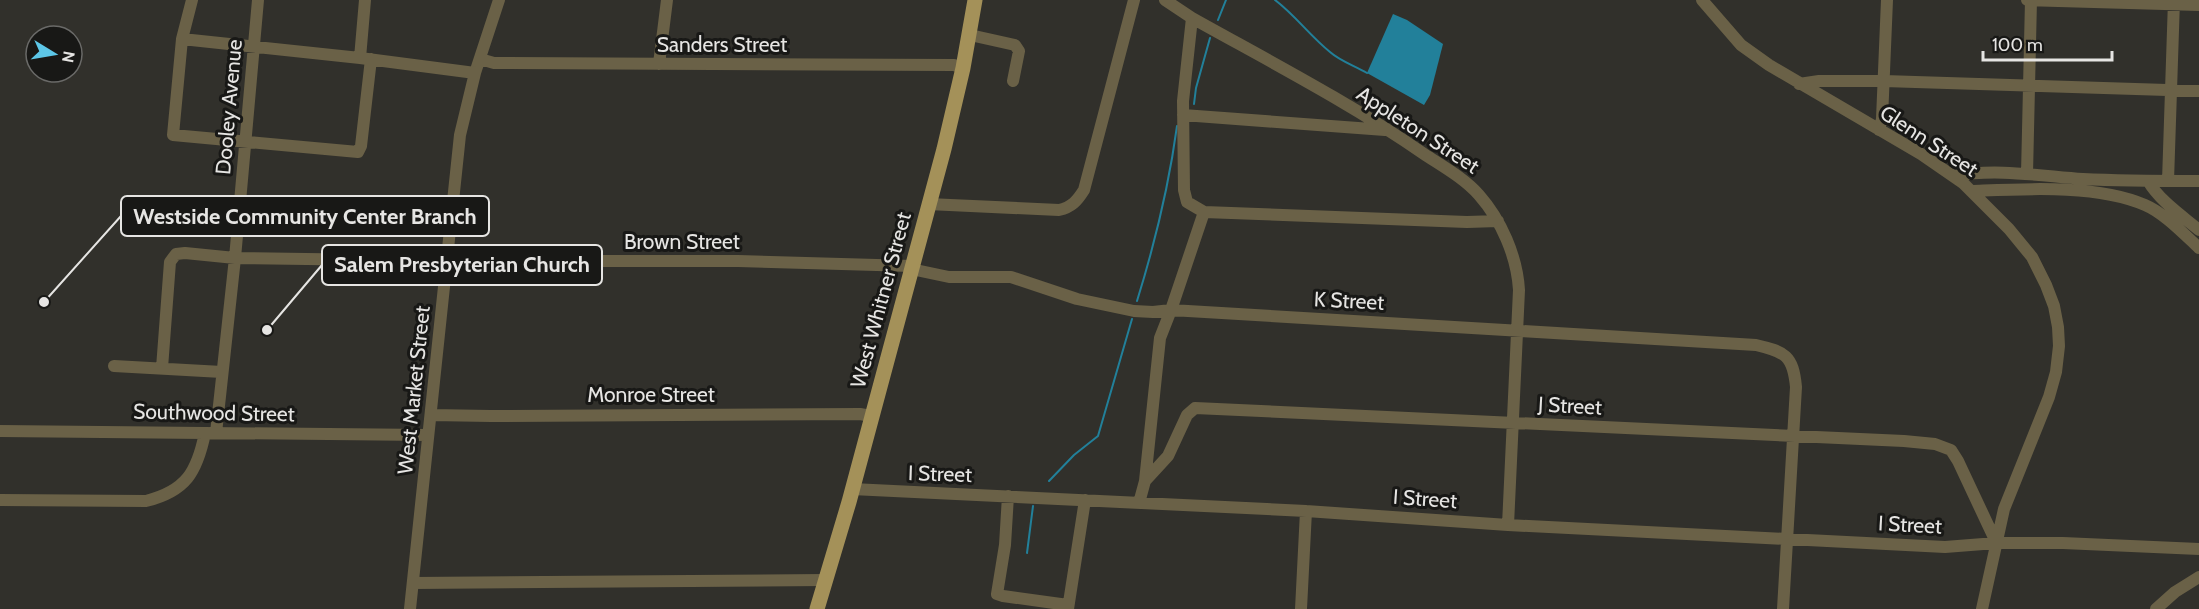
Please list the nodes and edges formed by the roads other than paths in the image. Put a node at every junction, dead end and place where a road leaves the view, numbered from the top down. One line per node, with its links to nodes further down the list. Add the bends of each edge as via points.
1 (192, 0): 16 (street)
2 (258, 0): 17 (street, Dooley Avenue)
3 (365, 0): 18 (street)
4 (499, 0): 19 (street, West Market Street)
5 (667, 0): 20 (street)
6 (975, 0): 15 (main road, West Whitner Street)
7 (1134, 0): 39 (street, via 1084,190 1077,202 1059,210)
8 (1164, 0): 14 (street, Appleton Street)
9 (1702, 0): 25 (street, Glenn Street, via 1742,45)
10 (1887, 0): 24 (street)
11 (2030, 0): 12 (street); 26 (street)
12 (2174, 2): 13 (street); 27 (street)
13 (2199, 5)
14 (1192, 18): 29 (street); 31 (street, Appleton Street)
15 (970, 35): 21 (main road, West Whitner Street); 23 (street, via 1015,45 1019,51)
16 (182, 39): 17 (street); 32 (street, via 173,135)
17 (254, 46): 18 (street); 32 (street, Dooley Avenue)
18 (365, 58): 22 (street); 32 (street, via 358,152)
19 (480, 59): 20 (street, Sanders Street, via 494,63); 22 (street, West Market Street)
20 (659, 64): 21 (street, Sanders Street)
21 (963, 68): 39 (main road, West Whitner Street)
22 (475, 73): 45 (street, West Market Street, via 460,135)
23 (1013, 81)
24 (1884, 81): 25 (street); 26 (street); 30 (street)
25 (1799, 84): 30 (street, Glenn Street)
26 (2029, 86): 27 (street); 33 (street)
27 (2172, 90): 28 (street); 36 (street)
28 (2199, 91)
29 (1183, 115): 31 (street); 40 (street, via 1184,190 1187,202)
30 (1880, 130): 34 (street, Glenn Street)
31 (1391, 131): 41 (street, Appleton Street, via 1478,193)
32 (246, 142): 44 (street, Dooley Avenue)
33 (2027, 174): 34 (street); 35 (street)
34 (1954, 176): 38 (street, Glenn Street)
35 (2148, 181): 36 (street); 42 (street)
36 (2168, 181): 37 (street)
37 (2199, 182)
38 (1971, 191): 43 (street, via 2056,189 2112,196 2146,205); 68 (street, Glenn Street, via 2032,257 2054,306 2058,327 2056,372 2004,509)
39 (928, 204): 46 (main road, West Whitner Street)
40 (1204, 212): 41 (street); 47 (street)
41 (1498, 221): 48 (street, Appleton Street, via 1516,264)
42 (2199, 230)
43 (2199, 248)
44 (235, 258): 45 (street, Brown Street); 50 (street, Brown Street, via 185,253 176,254 170,262); 51 (street, Dooley Avenue)
45 (447, 261): 46 (street, Brown Street, via 738,261); 52 (street, West Market Street)
46 (911, 268): 47 (street, K Street, via 949,277 1011,278 1134,312); 53 (main road, West Whitner Street)
47 (1171, 310): 48 (street, K Street); 59 (street, via 1160,338)
48 (1516, 330): 54 (street, Appleton Street); 58 (street, K Street, via 1774,349 1793,364 1796,387)
49 (114, 366): 50 (street)
50 (162, 368): 51 (street)
51 (222, 372): 56 (street, Dooley Avenue)
52 (431, 415): 53 (street, Monroe Street); 57 (street, West Market Street)
53 (872, 416): 60 (main road, West Whitner Street)
54 (1512, 422): 58 (street, J Street); 59 (street, J Street, via 1195,408 1187,415 1168,456); 66 (street, Appleton Street)
55 (0, 431): 56 (street, Southwood Street)
56 (210, 433): 57 (street, Southwood Street); 62 (street, Dooley Avenue, via 193,472 163,496 146,501)
57 (428, 435): 72 (street, West Market Street)
58 (1792, 435): 67 (street); 68 (street, J Street, via 1935,444 1951,450)
59 (1145, 481): 64 (street, J Street)
60 (852, 489): 61 (street, I Street); 71 (main road, West Whitner Street)
61 (1008, 496): 63 (street, I Street); 73 (street, via 997,594)
62 (0, 500)
63 (1085, 500): 64 (street, I Street); 73 (street)
64 (1139, 503): 65 (street, I Street)
65 (1306, 511): 66 (street, I Street); 76 (street)
66 (1508, 525): 67 (street, I Street)
67 (1786, 538): 68 (street, I Street, via 1945,547); 77 (street)
68 (1996, 543): 69 (street, I Street); 78 (street, Glenn Street)
69 (2199, 549)
70 (2199, 577): 79 (street)
71 (825, 580): 72 (street); 75 (main road, West Whitner Street)
72 (413, 583): 74 (street, West Market Street)
73 (1068, 607)
74 (410, 609)
75 (818, 609)
76 (1301, 609)
77 (1783, 609)
78 (1982, 609)
79 (2156, 609)

